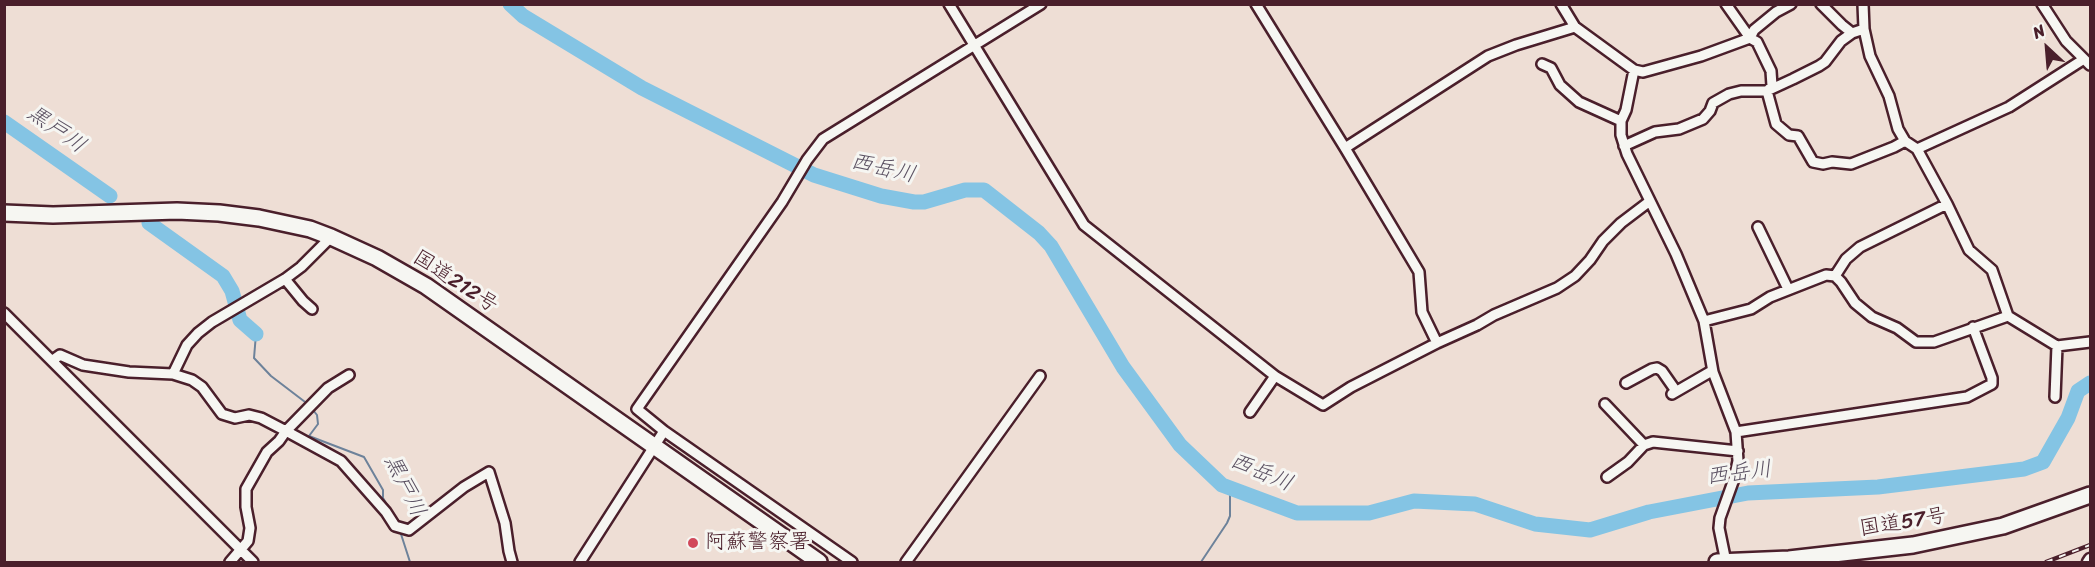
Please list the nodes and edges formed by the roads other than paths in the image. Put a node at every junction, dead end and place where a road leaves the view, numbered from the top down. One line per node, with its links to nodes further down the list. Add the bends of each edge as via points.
1 (949, 4): 14 (street)
2 (1041, 4): 14 (street)
3 (1256, 4): 22 (street)
4 (1561, 4): 10 (street)
5 (1726, 4): 13 (street)
6 (1791, 4): 13 (street, via 1754,30)
7 (1821, 4): 12 (street)
8 (1863, 4): 11 (street)
9 (2042, 4): 15 (street, via 2066,41)
10 (1575, 27): 17 (street); 22 (street, via 1488,56)
11 (1864, 29): 12 (street); 20 (street, via 1870,56)
12 (1852, 33): 18 (street, via 1825,62)
13 (1750, 38): 17 (street, via 1677,63 1643,72); 18 (street, via 1757,42 1771,71 1772,86)
14 (975, 46): 45 (street, via 1084,225); 51 (street, via 823,139 636,409)
15 (2087, 62): 23 (street, via 2009,107)
16 (1542, 64): 19 (street, via 1551,68 1560,86 1579,102)
17 (1634, 70): 19 (street)
18 (1767, 91): 20 (street, via 1776,124 1789,135 1798,136 1814,162 1851,164); 21 (street, via 1729,94 1713,103 1703,119 1679,129 1655,132)
19 (1621, 122): 21 (street)
20 (1905, 141): 23 (street)
21 (1624, 146): 24 (street)
22 (1345, 148): 38 (street, via 1419,272 1422,312)
23 (1917, 149): 25 (street)
24 (1650, 201): 35 (street); 38 (street, via 1621,223 1575,276 1557,288)
25 (1947, 204): 29 (street, via 1860,247); 34 (street, via 1969,250 1992,270)
26 (4, 213): 28 (highway, 国道212号, via 219,213 259,218)
27 (1758, 227): 31 (street)
28 (331, 237): 30 (street); 54 (highway, 国道212号, via 426,286)
29 (1835, 276): 31 (street, via 1826,275); 36 (street, via 1855,303 1872,317 1916,342 1934,342)
30 (285, 279): 32 (street); 42 (street, via 212,322 187,345)
31 (1788, 289): 35 (street, via 1751,309)
32 (312, 309)
33 (5, 314): 40 (street)
34 (2008, 316): 36 (street); 39 (street)
35 (1704, 321): 41 (street)
36 (1973, 327): 52 (street, via 1992,384 1967,397)
37 (2091, 342): 39 (street)
38 (1437, 343): 45 (street, via 1323,405)
39 (2057, 346): 47 (street)
40 (53, 360): 42 (street, via 60,355 82,365); 58 (street)
41 (1713, 372): 46 (street, via 1674,392 1657,368); 52 (street)
42 (173, 374): 50 (street, via 202,387 222,414 261,418)
43 (349, 375): 50 (street, via 313,401)
44 (1040, 376): 65 (street)
45 (1275, 376): 49 (street)
46 (1626, 383)
47 (2055, 397)
48 (1605, 404): 53 (street)
49 (1250, 412)
50 (286, 431): 58 (street, via 267,452 246,489 250,528); 61 (street, via 341,460 395,526 409,530 489,472)
51 (664, 431): 54 (street); 64 (street)
52 (1736, 432): 55 (street)
53 (1644, 445): 55 (street, via 1653,442); 56 (street)
54 (654, 446): 62 (street); 63 (highway, 国道212号)
55 (1738, 451): 67 (street, via 1734,479 1720,518)
56 (1607, 477)
57 (2091, 495): 67 (highway, 国道57号, via 2003,526 1913,545)
58 (241, 551): 59 (street); 60 (street)
59 (230, 562)
60 (253, 562)
61 (512, 562)
62 (580, 562)
63 (819, 562)
64 (852, 562)
65 (906, 562)
66 (1717, 562): 67 (highway, 国道57号)
67 (1726, 562)

